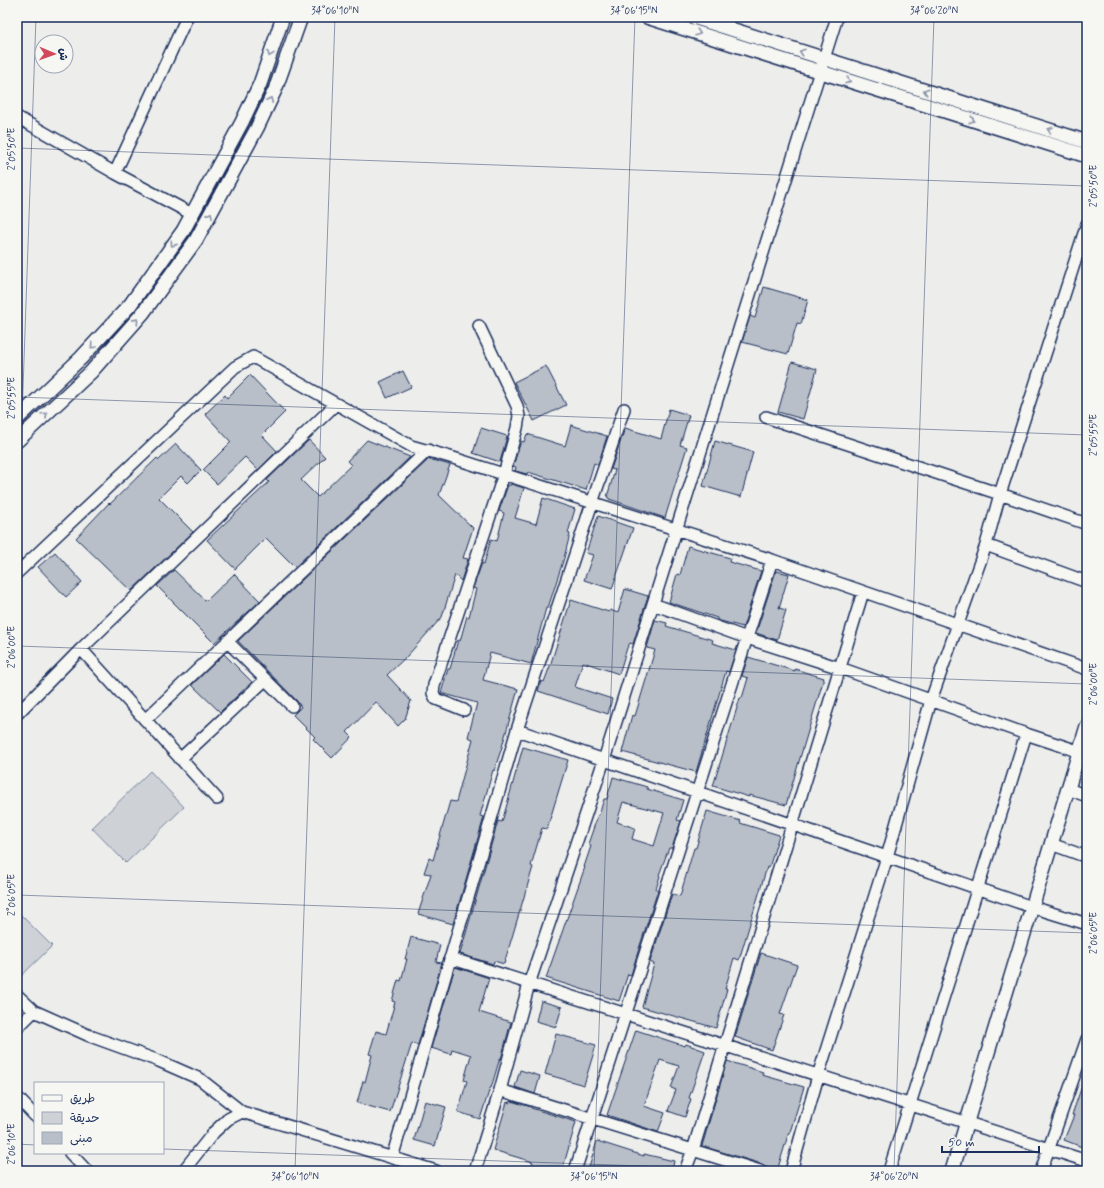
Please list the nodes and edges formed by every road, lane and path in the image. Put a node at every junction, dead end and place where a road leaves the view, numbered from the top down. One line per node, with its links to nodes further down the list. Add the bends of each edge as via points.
1 (187, 17): 13 (street)
2 (283, 17): 14 (street, one-way to 14, via 260,84)
3 (301, 17): 21 (street, one-way to 3, via 91,372 143,313 196,240 275,90)
4 (647, 17): 9 (street, one-way to 9)
5 (693, 17): 7 (street)
6 (837, 17): 8 (street)
7 (728, 22): 8 (street, one-way to 7)
8 (824, 59): 9 (street); 11 (street, one-way to 8)
9 (820, 72): 12 (street, one-way to 12); 27 (street)
10 (17, 117): 13 (street)
11 (1087, 142)
12 (1087, 156)
13 (115, 173): 14 (street)
14 (192, 214): 20 (street, one-way to 20, via 130,305 81,358)
15 (1087, 224): 24 (street)
16 (480, 326): 23 (street, via 517,406 519,416)
17 (336, 404): 22 (street, via 411,446); 30 (street, via 253,357 235,367); 37 (street)
18 (624, 409): 25 (street)
19 (766, 417): 24 (street)
20 (17, 419)
21 (17, 441)
22 (428, 450): 23 (street); 36 (street)
23 (504, 474): 25 (street); 43 (street, via 434,685 433,694 436,699)
24 (1000, 494): 26 (street); 28 (street)
25 (592, 503): 27 (street); 47 (street)
26 (1087, 524)
27 (677, 528): 29 (street); 33 (street)
28 (986, 545): 31 (street); 34 (street)
29 (772, 560): 32 (street); 35 (street)
30 (17, 574)
31 (1087, 582)
32 (863, 592): 34 (street); 38 (street)
33 (653, 604): 35 (street); 51 (street)
34 (958, 624): 39 (street); 41 (street)
35 (747, 638): 38 (street); 53 (street)
36 (227, 642): 40 (street); 45 (street)
37 (81, 649): 44 (street); 45 (street)
38 (840, 668): 41 (street); 56 (street)
39 (1087, 669)
40 (265, 680): 42 (street); 50 (street)
41 (931, 700): 48 (street); 58 (street)
42 (292, 706)
43 (464, 710)
44 (17, 714)
45 (145, 720): 50 (street)
46 (1087, 726): 49 (street)
47 (517, 730): 51 (street); 63 (street)
48 (1026, 734): 49 (street); 60 (street)
49 (1083, 752): 52 (street)
50 (180, 759): 55 (street)
51 (604, 760): 53 (street); 64 (street)
52 (1068, 789): 54 (street); 57 (street)
53 (697, 792): 56 (street); 67 (street)
54 (1087, 796)
55 (217, 799)
56 (792, 824): 58 (street); 70 (street)
57 (1050, 844): 59 (street); 61 (street)
58 (887, 857): 60 (street); 71 (street)
59 (1087, 857)
60 (978, 888): 61 (street); 74 (street)
61 (1032, 907): 62 (street); 78 (street)
62 (1087, 924)
63 (450, 958): 64 (street); 82 (street)
64 (529, 984): 67 (street); 72 (street)
65 (17, 995): 66 (street)
66 (34, 1011): 68 (street); 75 (street, via 200,1079)
67 (626, 1015): 70 (street); 77 (street)
68 (17, 1028)
69 (1087, 1040): 79 (street)
70 (724, 1046): 71 (street); 80 (street)
71 (818, 1076): 74 (street); 91 (street)
72 (500, 1090): 77 (street); 87 (street)
73 (17, 1097): 76 (street)
74 (910, 1105): 78 (street); 92 (street)
75 (242, 1112): 82 (street); 85 (street, via 228,1119 214,1132)
76 (34, 1115)
77 (592, 1118): 80 (street); 88 (street)
78 (966, 1124): 79 (street); 93 (street)
79 (1048, 1149): 83 (street); 94 (street)
80 (693, 1150): 89 (street); 90 (street)
81 (71, 1154): 84 (street)
82 (392, 1158): 86 (street)
83 (1087, 1161)
84 (87, 1171)
85 (183, 1171)
86 (436, 1171)
87 (475, 1171)
88 (575, 1171)
89 (685, 1171)
90 (760, 1171)
91 (791, 1171)
92 (889, 1171)
93 (952, 1171)
94 (1041, 1171)

